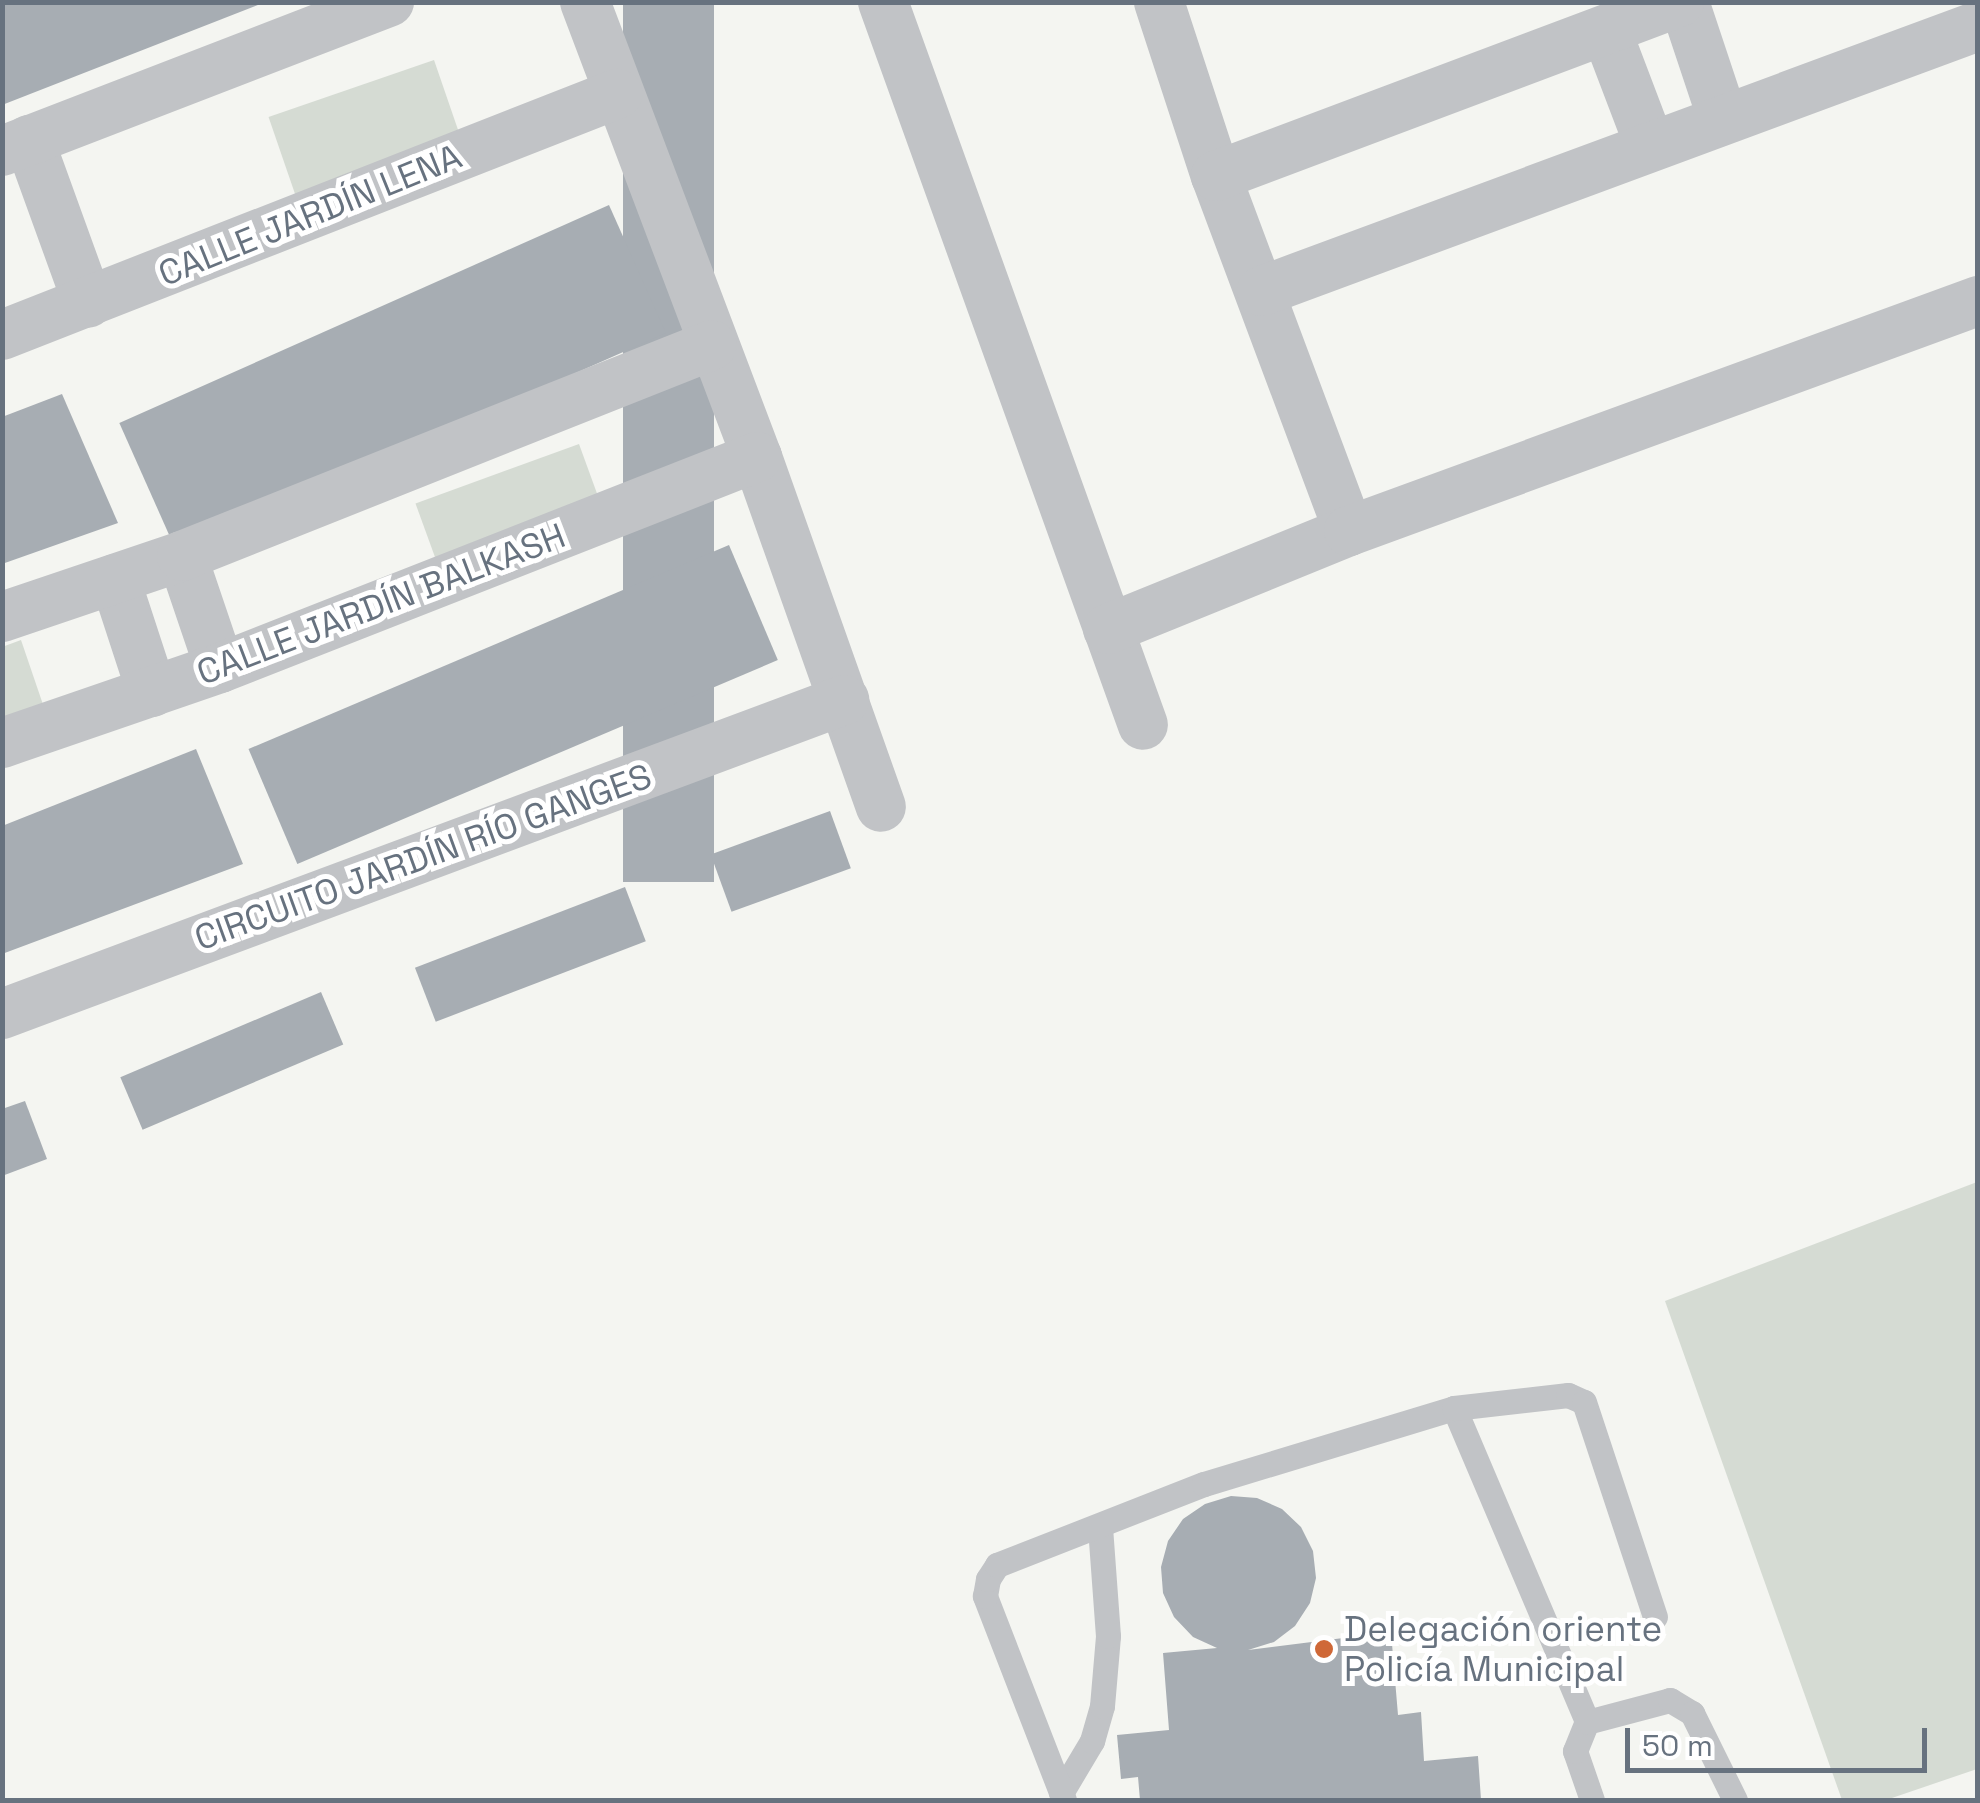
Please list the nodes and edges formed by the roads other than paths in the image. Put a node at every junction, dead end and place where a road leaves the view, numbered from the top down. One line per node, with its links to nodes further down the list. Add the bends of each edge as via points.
1 (390, 2): 10 (street)
2 (585, 2): 8 (street)
3 (1160, 2): 12 (street)
4 (1682, 2): 7 (street); 9 (street)
5 (896, 6): 23 (street)
6 (1978, 26): 9 (street)
7 (1606, 30): 11 (street); 12 (street)
8 (617, 94): 15 (street, CALLE JARDÍN LENA); 17 (street)
9 (1723, 119): 11 (street)
10 (16, 145): 15 (street)
11 (1650, 146): 13 (street)
12 (1216, 176): 13 (street)
13 (1262, 290): 19 (street)
14 (1978, 301): 19 (street)
15 (88, 303): 16 (street, CALLE JARDÍN LENA)
16 (7, 320)
17 (712, 345): 18 (street); 20 (street)
18 (757, 458): 24 (street, CALLE JARDÍN BALKASH); 26 (street)
19 (1349, 531): 23 (street)
20 (182, 556): 21 (street); 24 (street)
21 (115, 579): 22 (street); 25 (street)
22 (2, 618)
23 (1108, 629): 27 (street)
24 (220, 668): 25 (street, CALLE JARDÍN BALKASH)
25 (152, 692): 28 (street, CALLE JARDÍN BALKASH)
26 (844, 700): 29 (street); 30 (street, CIRCUITO JARDÍN RÍO GANGES)
27 (1144, 725)
28 (2, 743)
29 (881, 807)
30 (2, 1014)
31 (1454, 1408): 32 (lane, via 1204,1484); 33 (lane, via 1568,1394 1584,1402); 34 (lane)
32 (1100, 1528): 35 (lane, via 1108,1636 1102,1706); 35 (lane, via 997,1564 988,1579 986,1596)
33 (1655, 1617)
34 (1588, 1722): 36 (lane, via 1576,1751); 37 (lane, via 1670,1700 1681,1704 1692,1713)
35 (1063, 1797)
36 (1592, 1800)
37 (1735, 1800)

